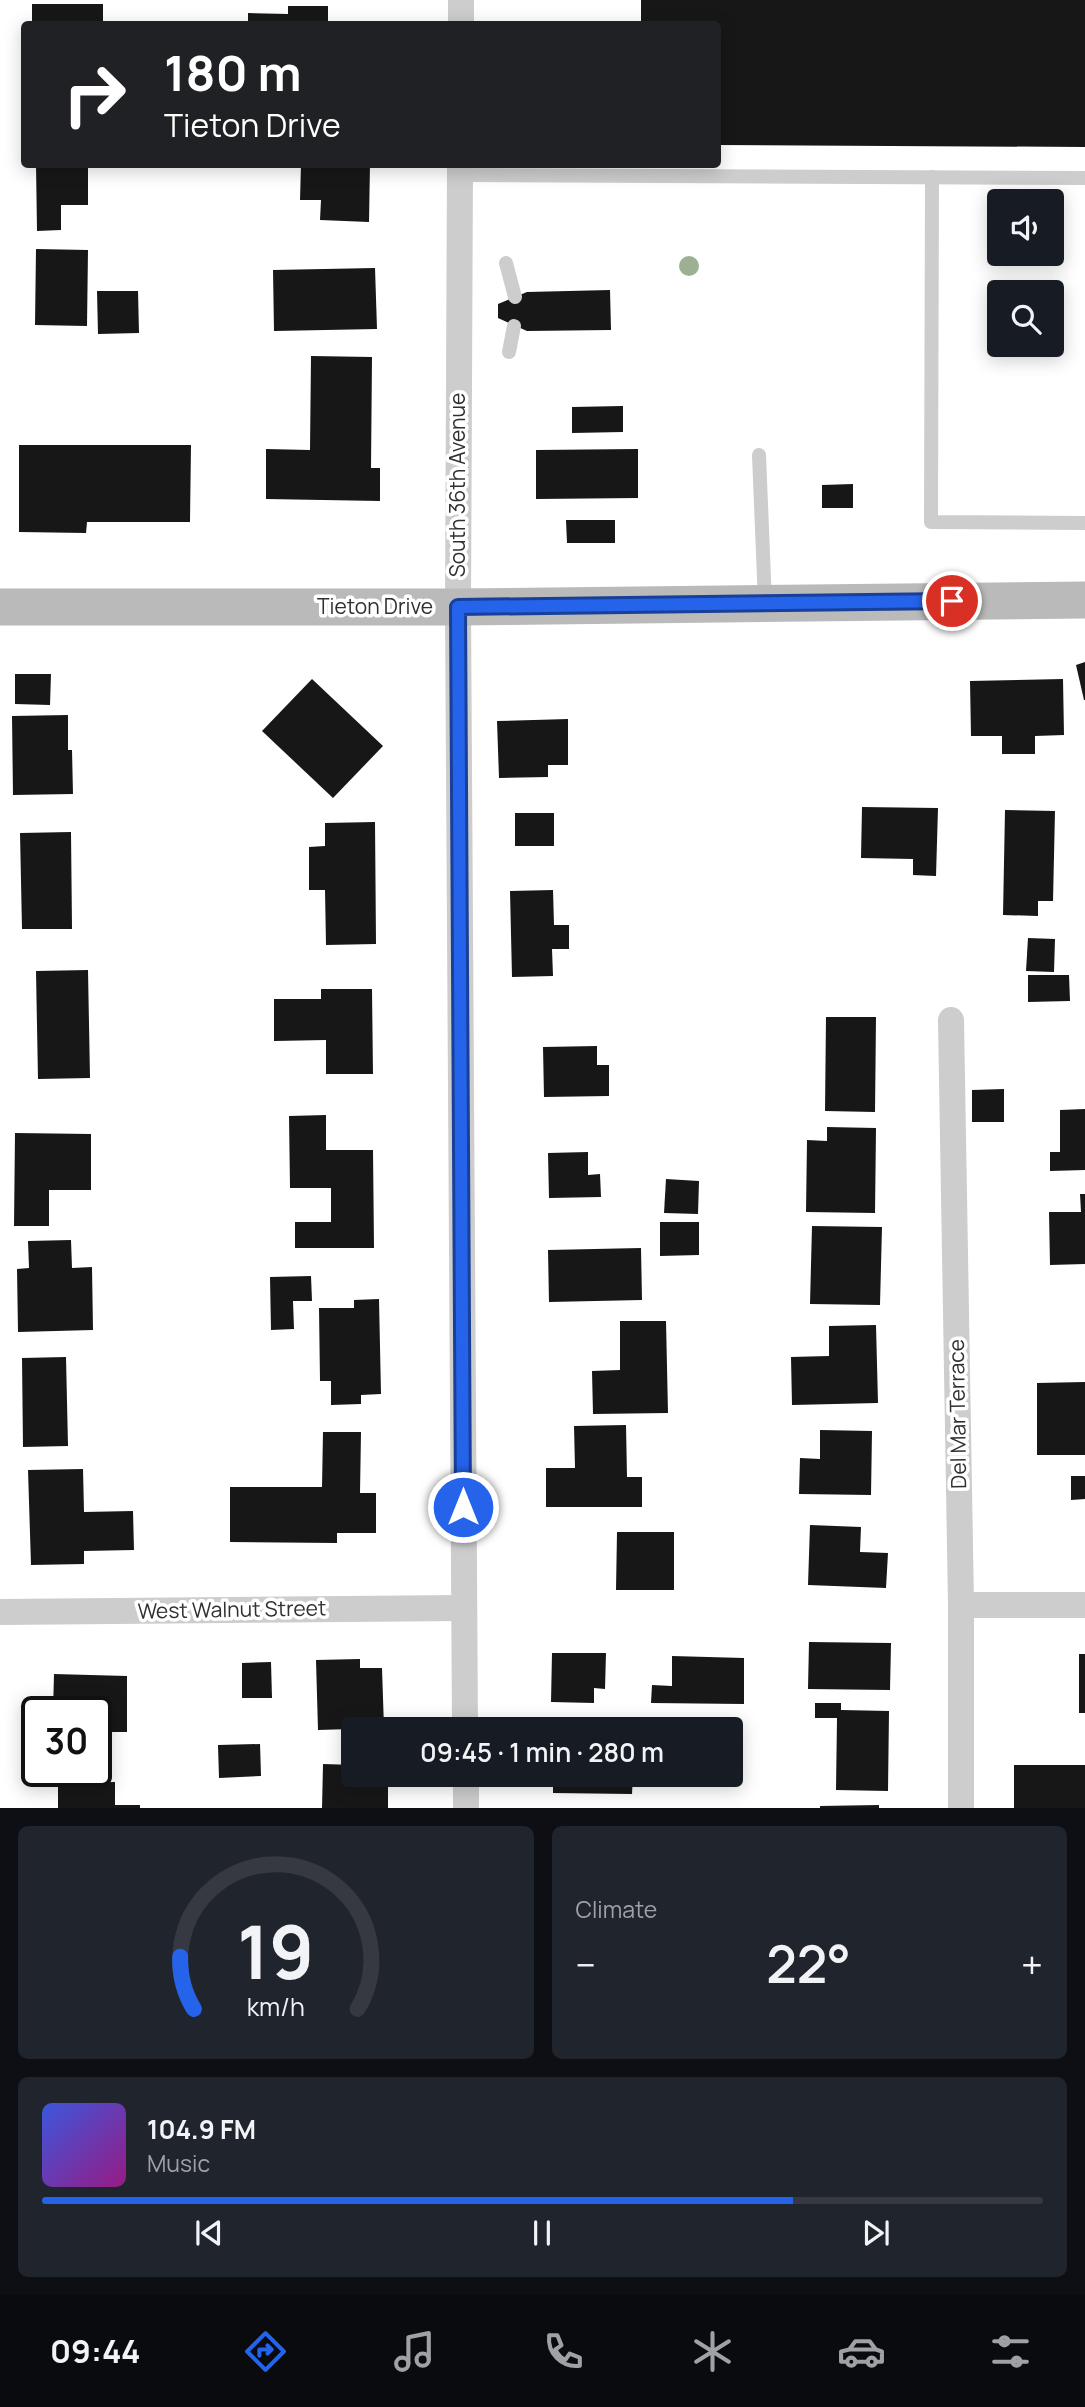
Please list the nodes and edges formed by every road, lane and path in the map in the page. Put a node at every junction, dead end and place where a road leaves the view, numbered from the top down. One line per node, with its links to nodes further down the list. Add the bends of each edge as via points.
1 (461, 0): 2 (street)
2 (461, 21)
3 (460, 170): 4 (lane); 15 (street, South 36th Avenue)
4 (933, 177): 5 (lane); 11 (lane, via 930,522)
5 (1085, 178)
6 (506, 263): 7 (lane)
7 (515, 297)
8 (514, 326): 9 (lane)
9 (509, 352)
10 (759, 455): 13 (lane)
11 (1085, 523)
12 (1085, 600): 13 (main road, Tieton Drive)
13 (765, 604): 15 (main road, Tieton Drive)
14 (0, 607): 15 (main road, Tieton Drive)
15 (458, 607): 19 (street, South 36th Avenue)
16 (951, 1020): 17 (street, Del Mar Terrace)
17 (961, 1605): 18 (street); 24 (street, Del Mar Terrace)
18 (1085, 1605)
19 (464, 1608): 20 (street, West Walnut Street); 21 (street, South 36th Avenue)
20 (0, 1612)
21 (465, 1717)
22 (466, 1787): 23 (street)
23 (466, 1808)
24 (961, 1808)

